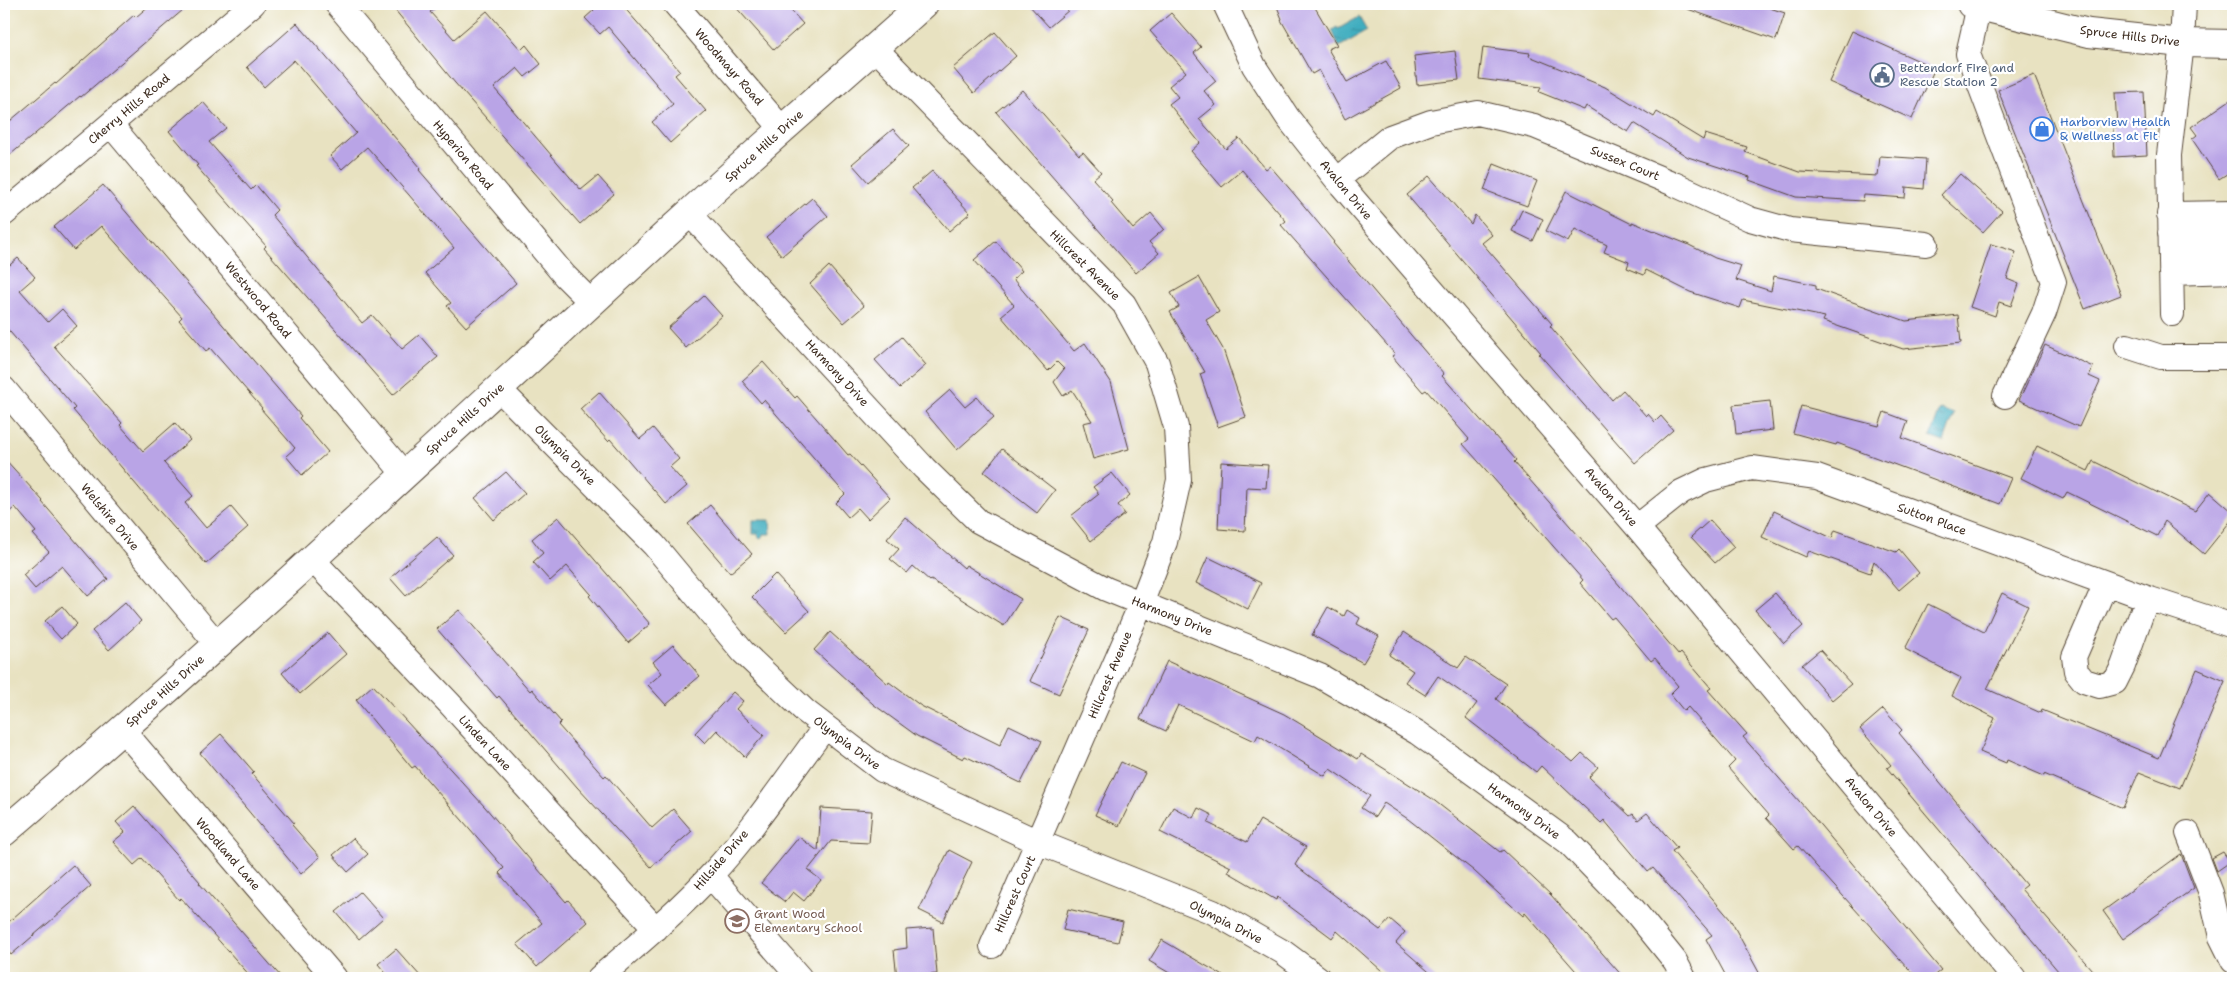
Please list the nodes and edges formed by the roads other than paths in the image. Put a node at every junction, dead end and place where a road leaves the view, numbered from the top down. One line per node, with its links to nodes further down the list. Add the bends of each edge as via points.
1 (253, 4): 11 (street, Cherry Hills Road)
2 (337, 4): 25 (street, Hyperion Road, via 565,276)
3 (675, 4): 12 (street, Woodmayr Road)
4 (924, 4): 10 (main road, Spruce Hills Drive)
5 (1225, 4): 13 (street, Avalon Drive, via 1254,66 1288,118)
6 (2184, 4): 8 (street)
7 (1975, 5): 8 (main road, Spruce Hills Drive, via 2089,33); 31 (street, via 1968,54 2054,282 2044,313)
8 (2182, 43): 9 (main road, Spruce Hills Drive); 19 (street, via 2170,155)
9 (2233, 44)
10 (875, 48): 12 (main road, Spruce Hills Drive); 37 (street, Hillcrest Avenue, via 1124,304 1157,363 1176,427 1179,480 1165,542)
11 (111, 125): 16 (street, Cherry Hills Road); 32 (street, Westwood Road)
12 (783, 130): 14 (main road, Spruce Hills Drive)
13 (1337, 180): 21 (street, Sussex Court, via 1390,137 1430,122 1478,113 1534,126 1750,219 1790,230); 33 (street, Avalon Drive)
14 (689, 213): 25 (main road, Spruce Hills Drive); 37 (street, Harmony Drive, via 924,468 978,521 1106,589)
15 (2233, 213): 19 (street)
16 (4, 214)
17 (2233, 222): 19 (street)
18 (2233, 231): 19 (street)
19 (2170, 237): 20 (street); 22 (street); 23 (street); 24 (street); 26 (street)
20 (2233, 241)
21 (1926, 244)
22 (2233, 251)
23 (2233, 261)
24 (2233, 272)
25 (592, 303): 30 (main road, Spruce Hills Drive)
26 (2172, 314)
27 (2126, 346): 28 (street, via 2161,357)
28 (2233, 357)
29 (4, 389): 39 (street, Welshire Drive)
30 (499, 389): 32 (main road, Spruce Hills Drive); 40 (street, Olympia Drive, via 654,545 743,652)
31 (2005, 396)
32 (404, 474): 34 (main road, Spruce Hills Drive)
33 (1637, 527): 35 (street, Sutton Place, via 1681,492 1706,480 1752,468 1817,477); 54 (street, Avalon Drive)
34 (312, 559): 39 (main road, Spruce Hills Drive); 46 (street, Linden Lane)
35 (2106, 583): 36 (street, Sutton Place); 36 (street, via 2074,657 2076,671 2084,681 2100,686 2115,682)
36 (2147, 598): 38 (street, Sutton Place)
37 (1141, 604): 44 (street, Hillcrest Avenue); 53 (street, Harmony Drive, via 1320,676 1418,733 1568,842 1633,909 1675,960)
38 (2233, 626)
39 (217, 644): 41 (main road, Spruce Hills Drive)
40 (825, 727): 44 (street, Olympia Drive, via 882,770); 45 (street, Hillside Drive)
41 (122, 729): 42 (main road, Spruce Hills Drive); 49 (street, Woodland Lane)
42 (4, 832)
43 (2188, 833): 48 (street, via 2211,893 2221,937)
44 (1038, 842): 47 (street, Hillcrest Court); 52 (street, Olympia Drive, via 1212,912 1283,952)
45 (710, 876): 46 (street, Hillside Drive); 51 (street)
46 (656, 929): 50 (street, Hillside Drive)
47 (992, 946)
48 (2233, 960)
49 (335, 978)
50 (599, 978)
51 (800, 978)
52 (1318, 978)
53 (1684, 978)
54 (2014, 978)

